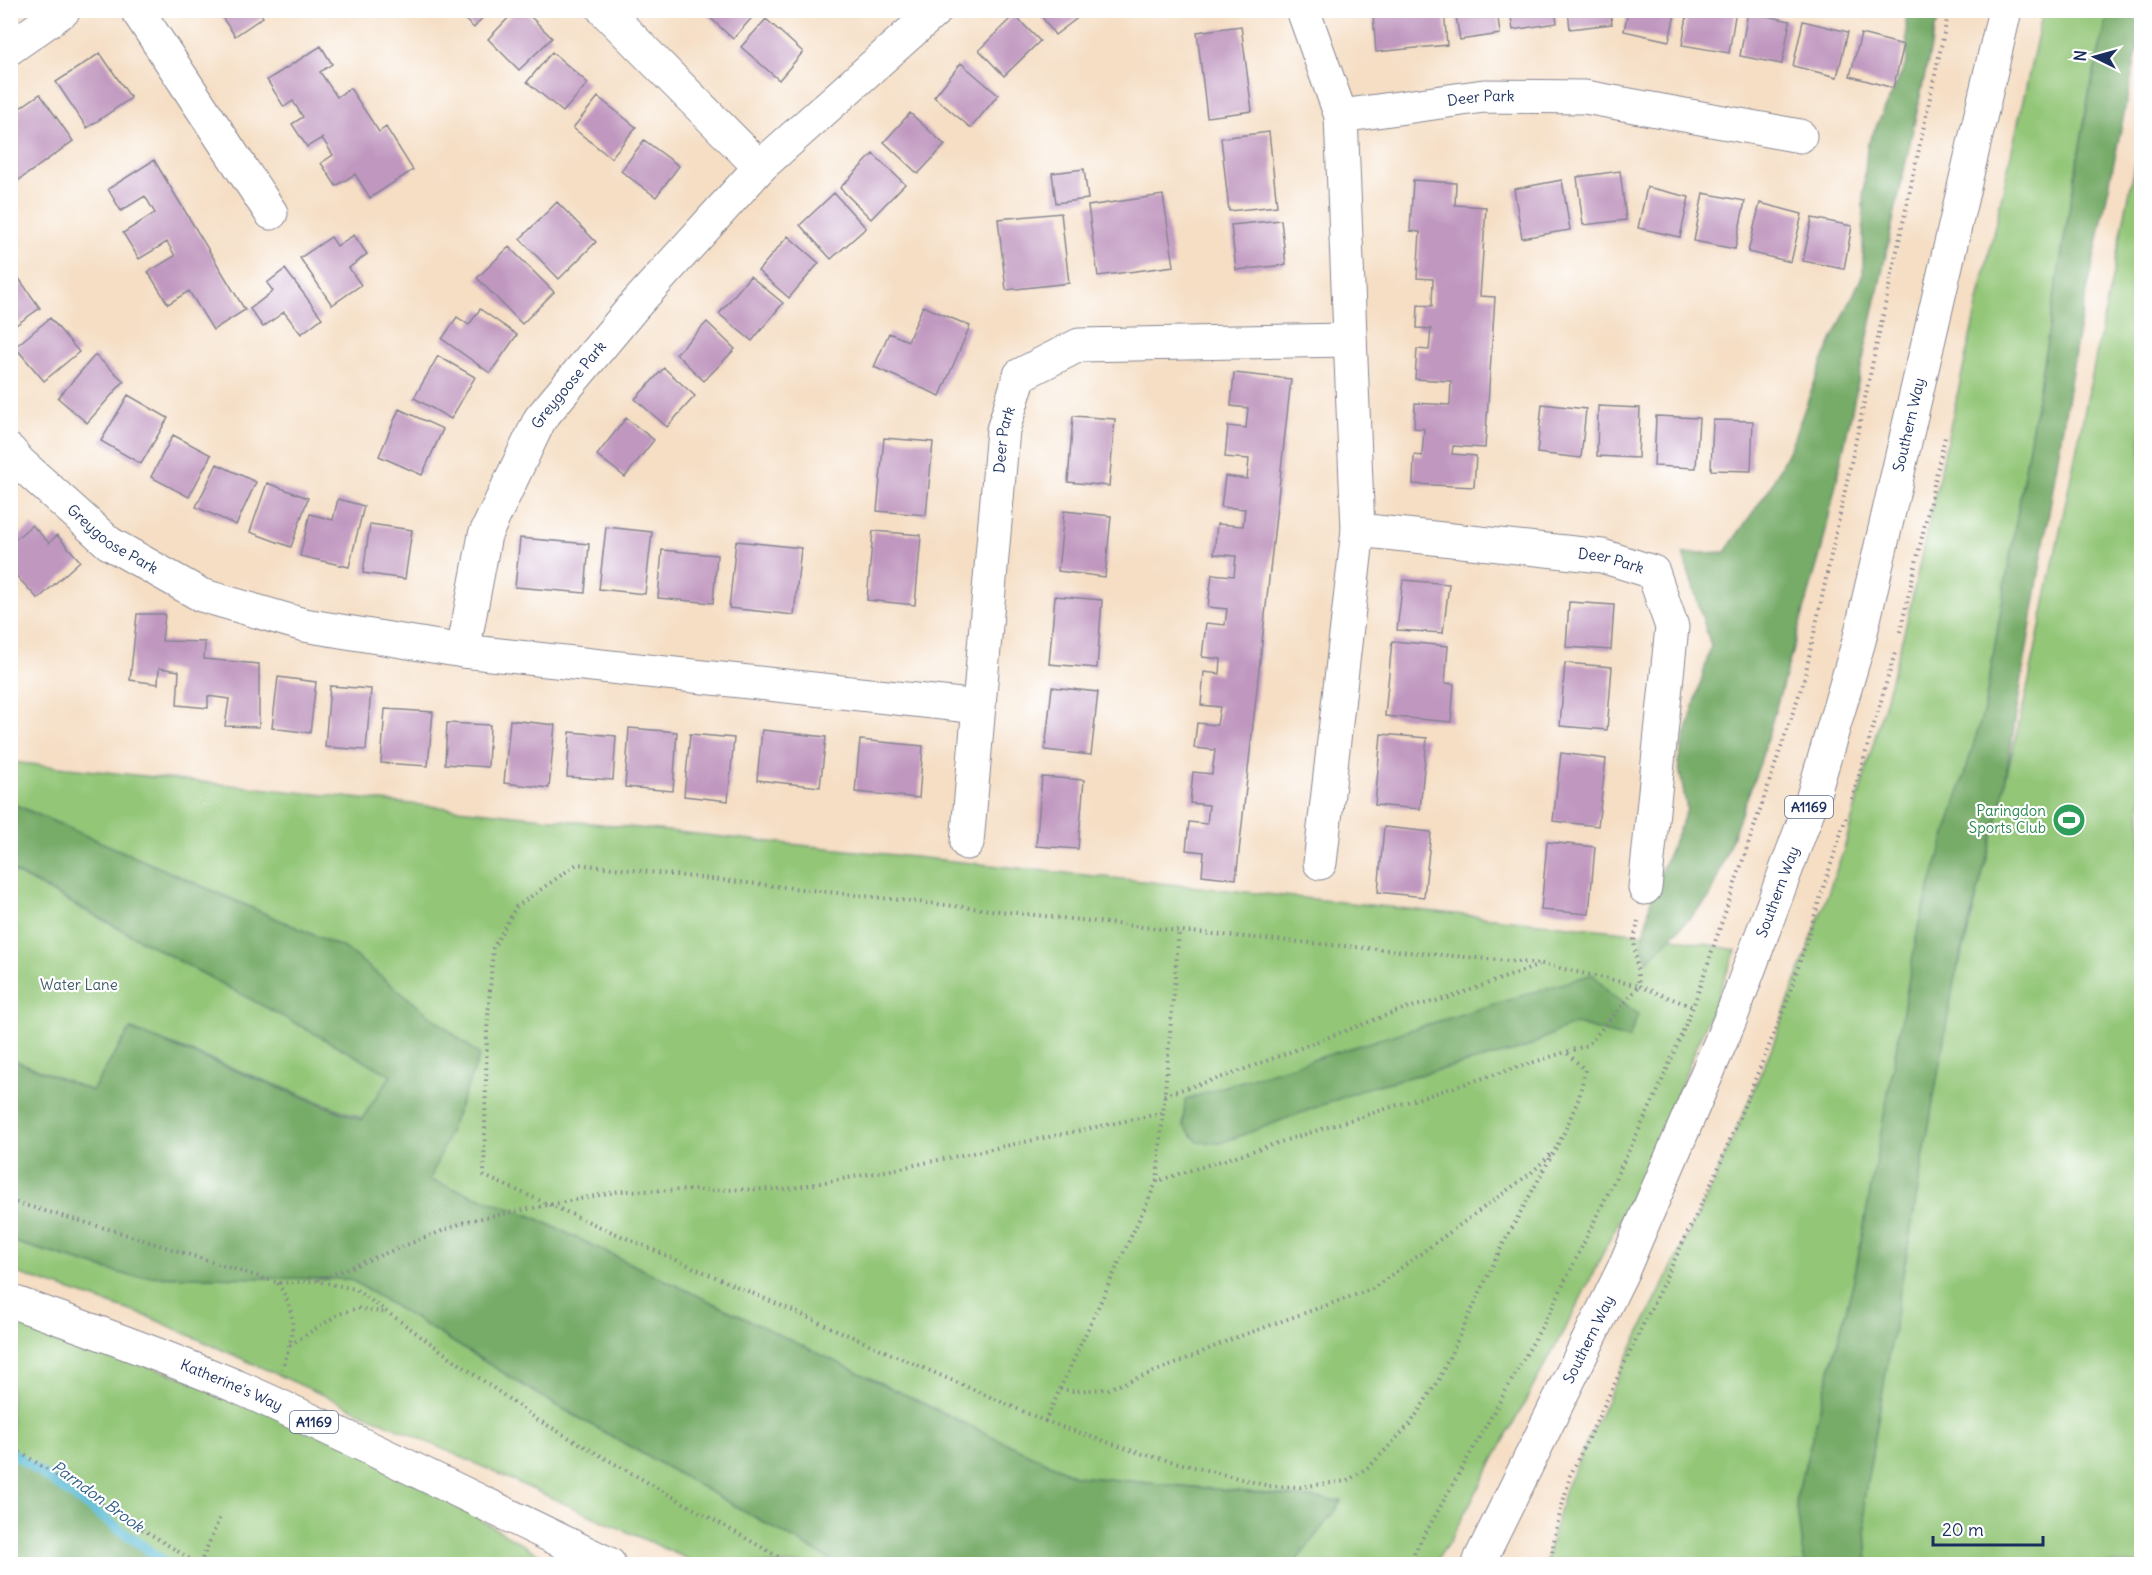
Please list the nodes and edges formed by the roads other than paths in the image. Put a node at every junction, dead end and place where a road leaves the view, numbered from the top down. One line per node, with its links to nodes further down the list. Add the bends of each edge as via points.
1 (64, 10): 7 (street)
2 (137, 10): 11 (street)
3 (604, 10): 10 (street)
4 (936, 10): 10 (street, Greygoose Park)
5 (1303, 10): 8 (street)
6 (2005, 10): 21 (street, Southern Way / A1169, via 1859,641 1812,800 1730,1020 1623,1270)
7 (10, 48)
8 (1341, 116): 9 (street, Deer Park, via 1485,96 1585,97); 12 (street)
9 (1800, 136)
10 (760, 166): 15 (street, Greygoose Park, via 540,418 485,535)
11 (271, 213)
12 (1350, 340): 14 (street); 16 (street, Deer Park, via 1079,345 1020,375 1003,430)
13 (13, 461): 15 (street, Greygoose Park, via 109,543 201,595 304,625)
14 (1358, 531): 18 (street); 19 (street, Deer Park, via 1602,556 1653,573 1672,627)
15 (463, 651): 16 (street, Greygoose Park)
16 (979, 707): 17 (street, Deer Park)
17 (967, 843)
18 (1320, 863)
19 (1645, 888)
20 (10, 1301): 22 (street, Katherine's Way / A1169, via 238,1388)
21 (1478, 1562)
22 (609, 1564)

